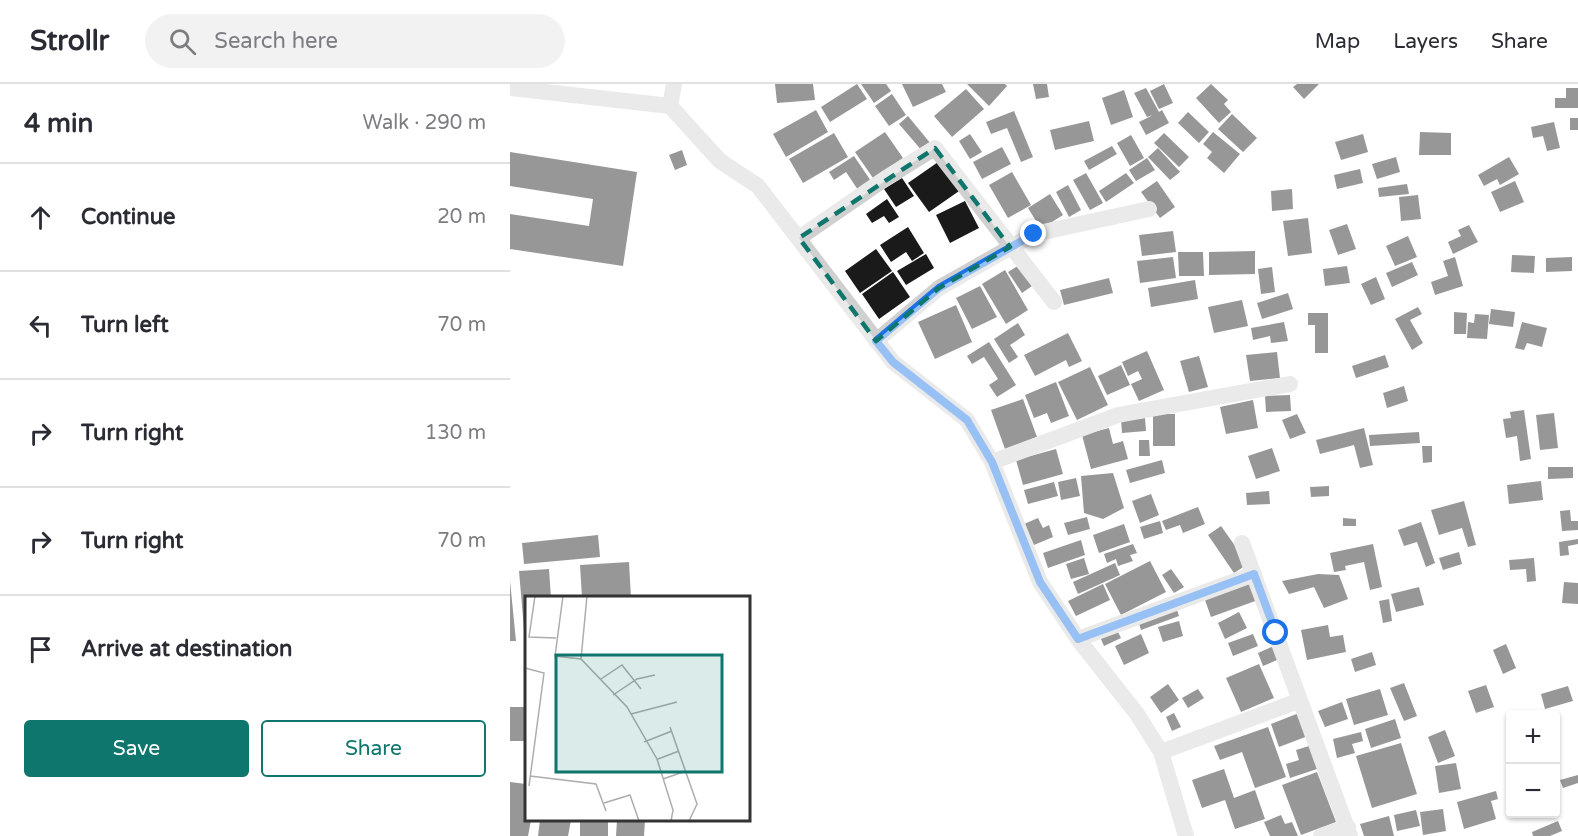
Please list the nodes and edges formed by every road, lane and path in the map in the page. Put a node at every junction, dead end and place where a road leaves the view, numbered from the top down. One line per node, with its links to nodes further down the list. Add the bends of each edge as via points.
1 (674, 84): 3 (street)
2 (510, 88): 3 (street)
3 (670, 106): 5 (street, via 720,161 758,186)
4 (1149, 209): 6 (street, via 1034,234)
5 (799, 238): 6 (street, via 935,148); 8 (street)
6 (1010, 247): 7 (street); 8 (street, via 939,288)
7 (1054, 302)
8 (876, 341): 10 (street, via 893,362 967,420)
9 (1290, 384): 10 (street, via 1118,415)
10 (992, 462): 13 (street, via 1040,582)
11 (1242, 543): 12 (street)
12 (1254, 574): 13 (street); 14 (street, via 1291,671)
13 (1078, 639): 15 (street, via 1137,714)
14 (1298, 701): 15 (street); 16 (street)
15 (1161, 752): 17 (street)
16 (1349, 832): 18 (street)
17 (1186, 836)
18 (1321, 836)

